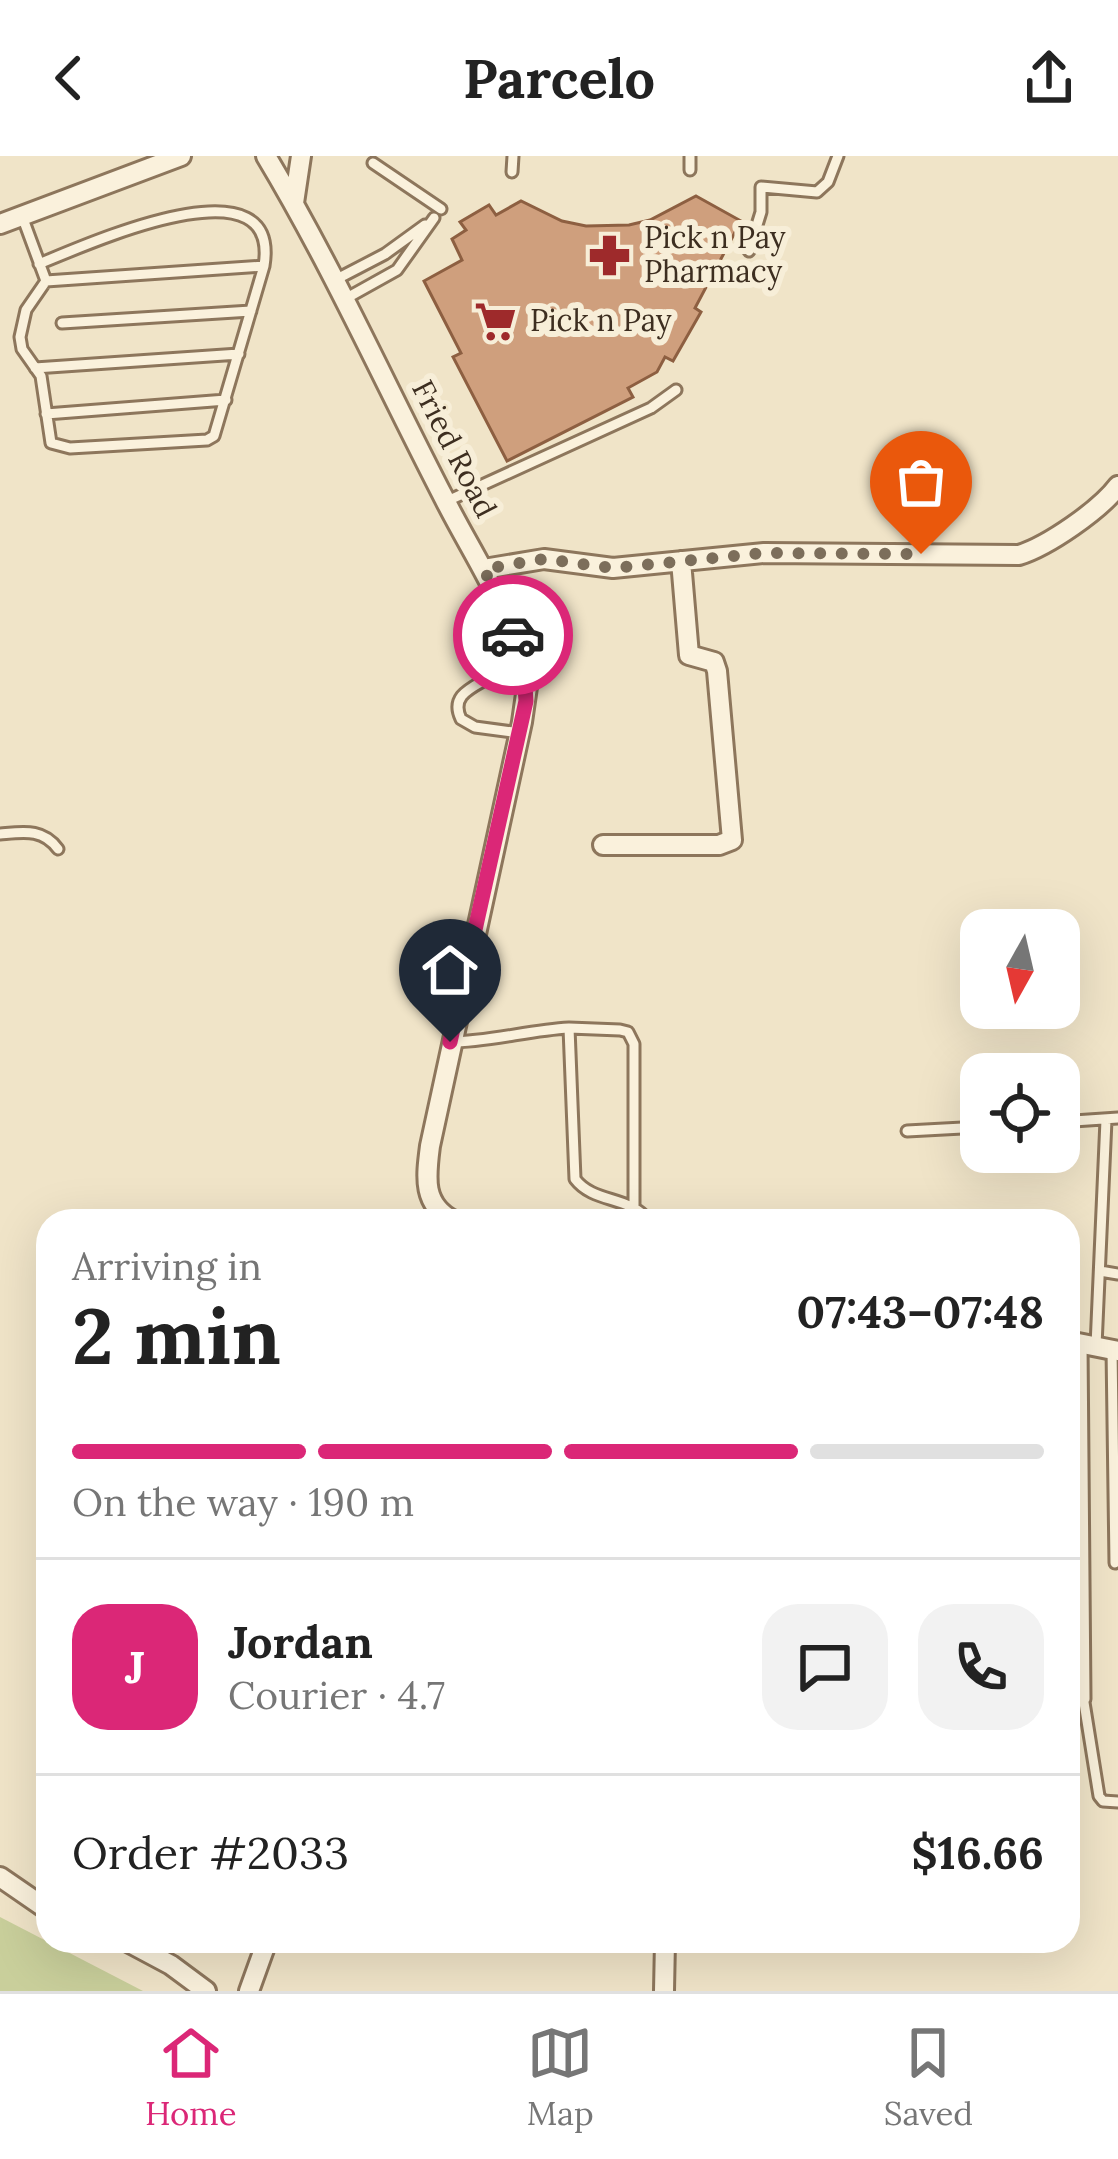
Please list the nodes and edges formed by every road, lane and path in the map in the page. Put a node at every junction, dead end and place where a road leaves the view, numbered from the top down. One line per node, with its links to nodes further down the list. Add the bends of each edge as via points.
1 (181, 156): 12 (street)
2 (266, 156): 10 (street, Fried Road)
3 (301, 156): 10 (street)
4 (513, 156): 9 (lane)
5 (690, 156): 8 (lane)
6 (838, 156): 14 (lane, via 817,192 761,188)
7 (373, 163): 11 (lane)
8 (690, 170)
9 (512, 172)
10 (294, 203): 17 (street, Fried Road)
11 (441, 209)
12 (22, 216): 13 (street); 15 (lane)
13 (0, 224)
14 (749, 251)
15 (39, 264): 16 (lane, via 172,210 222,204 250,213 264,237); 18 (lane)
16 (264, 266): 18 (lane); 20 (lane)
17 (335, 280): 19 (street, Fried Road); 19 (lane, via 434,218 397,269)
18 (46, 281): 23 (lane, via 22,323 22,349)
19 (345, 299): 28 (street, Fried Road)
20 (251, 311): 21 (lane); 22 (lane)
21 (62, 323)
22 (239, 354): 23 (lane); 25 (lane)
23 (35, 368): 26 (lane)
24 (676, 390): 28 (lane, via 651,409)
25 (226, 400): 26 (lane); 26 (lane, via 207,440 59,447 47,436)
26 (46, 414)
27 (1118, 486): 29 (street, via 1019,555 764,553)
28 (446, 502): 30 (street, Fried Road)
29 (681, 561): 30 (street, via 613,568 544,559); 34 (street, via 689,655 715,662 717,671 732,840)
30 (484, 569): 32 (street, Fried Road, via 524,672)
31 (483, 681): 32 (lane, via 460,697 461,719)
32 (520, 733): 37 (street, Fried Road)
33 (0, 834): 35 (lane, via 33,831)
34 (602, 845)
35 (58, 849)
36 (569, 1028): 37 (lane); 42 (lane, via 574,1179 584,1190); 42 (lane, via 620,1030 634,1043)
37 (450, 1042): 43 (street, Fried Road, via 428,1164)
38 (1112, 1119): 39 (lane); 45 (lane)
39 (1080, 1121)
40 (960, 1128): 41 (lane)
41 (908, 1131)
42 (634, 1205): 44 (lane)
43 (436, 1209)
44 (638, 1209)
45 (1100, 1271): 46 (lane); 47 (lane)
46 (1118, 1274)
47 (1091, 1346): 48 (lane); 51 (lane, via 1084,1704 1099,1796)
48 (1115, 1376): 49 (lane)
49 (1116, 1473): 50 (lane)
50 (1114, 1563)
51 (1118, 1802)
52 (0, 1877): 53 (street)
53 (36, 1902)
54 (148, 1953): 57 (street)
55 (263, 1953): 58 (street)
56 (664, 1953): 59 (street)
57 (206, 1991)
58 (249, 1991)
59 (664, 1991)

